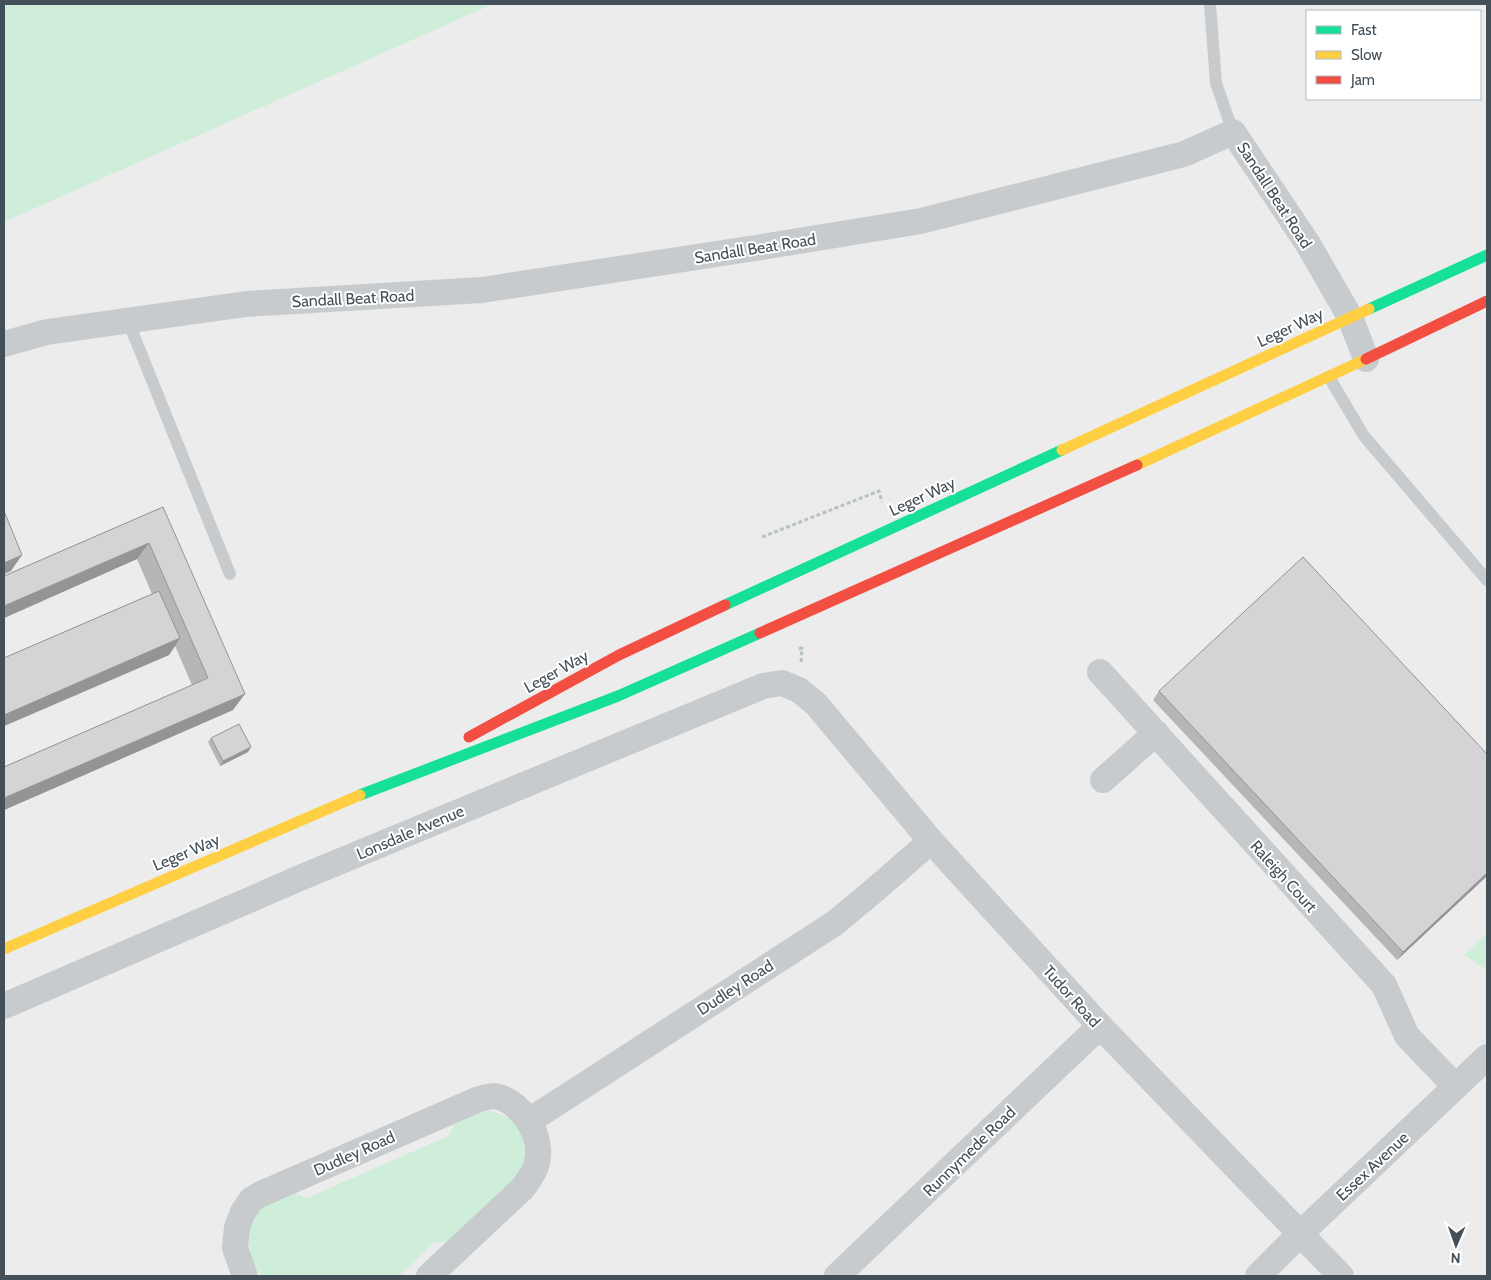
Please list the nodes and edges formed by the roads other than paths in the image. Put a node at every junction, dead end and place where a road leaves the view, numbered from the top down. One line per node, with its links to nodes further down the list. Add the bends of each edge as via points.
1 (1210, 4): 2 (lane, via 1216,83)
2 (1233, 132): 5 (street, Sandall Beat Road, via 1308,244); 6 (street, Sandall Beat Road, via 1184,154 921,221 482,290 246,304)
3 (1487, 255): 5 (highway, Leger Way)
4 (1487, 301): 8 (highway, Leger Way)
5 (1350, 317): 8 (street, Sandall Beat Road); 16 (highway, Leger Way, via 619,655)
6 (128, 321): 7 (street, Sandall Beat Road, via 47,332); 10 (lane)
7 (4, 344)
8 (1366, 359): 9 (highway, Leger Way)
9 (1329, 376): 11 (lane, via 1364,436); 16 (highway, Leger Way, via 1052,504 627,692)
10 (230, 574)
11 (1487, 580)
12 (1100, 672): 14 (street, Raleigh Court)
13 (816, 704): 17 (street, Tudor Road); 19 (street, Lonsdale Avenue, via 799,690 782,683 763,686)
14 (1156, 733): 15 (street); 22 (street, Raleigh Court, via 1384,985 1407,1036)
15 (1103, 780)
16 (380, 786): 18 (highway, Leger Way)
17 (931, 841): 20 (street, Tudor Road); 23 (street, Dudley Road, via 835,923)
18 (4, 949)
19 (4, 1006)
20 (1100, 1026): 24 (street, Tudor Road); 27 (street, Runnymede Road)
21 (1487, 1057): 22 (street, Essex Avenue)
22 (1456, 1087): 24 (street, Essex Avenue)
23 (529, 1121): 25 (street, Dudley Road, via 506,1101 494,1096 479,1099 261,1194 251,1200 237,1227 235,1248); 26 (street, Dudley Road, via 538,1146 535,1171 517,1194)
24 (1300, 1234): 28 (street, Essex Avenue); 29 (street, Tudor Road)
25 (245, 1276)
26 (429, 1276)
27 (837, 1276)
28 (1258, 1276)
29 (1341, 1276)

